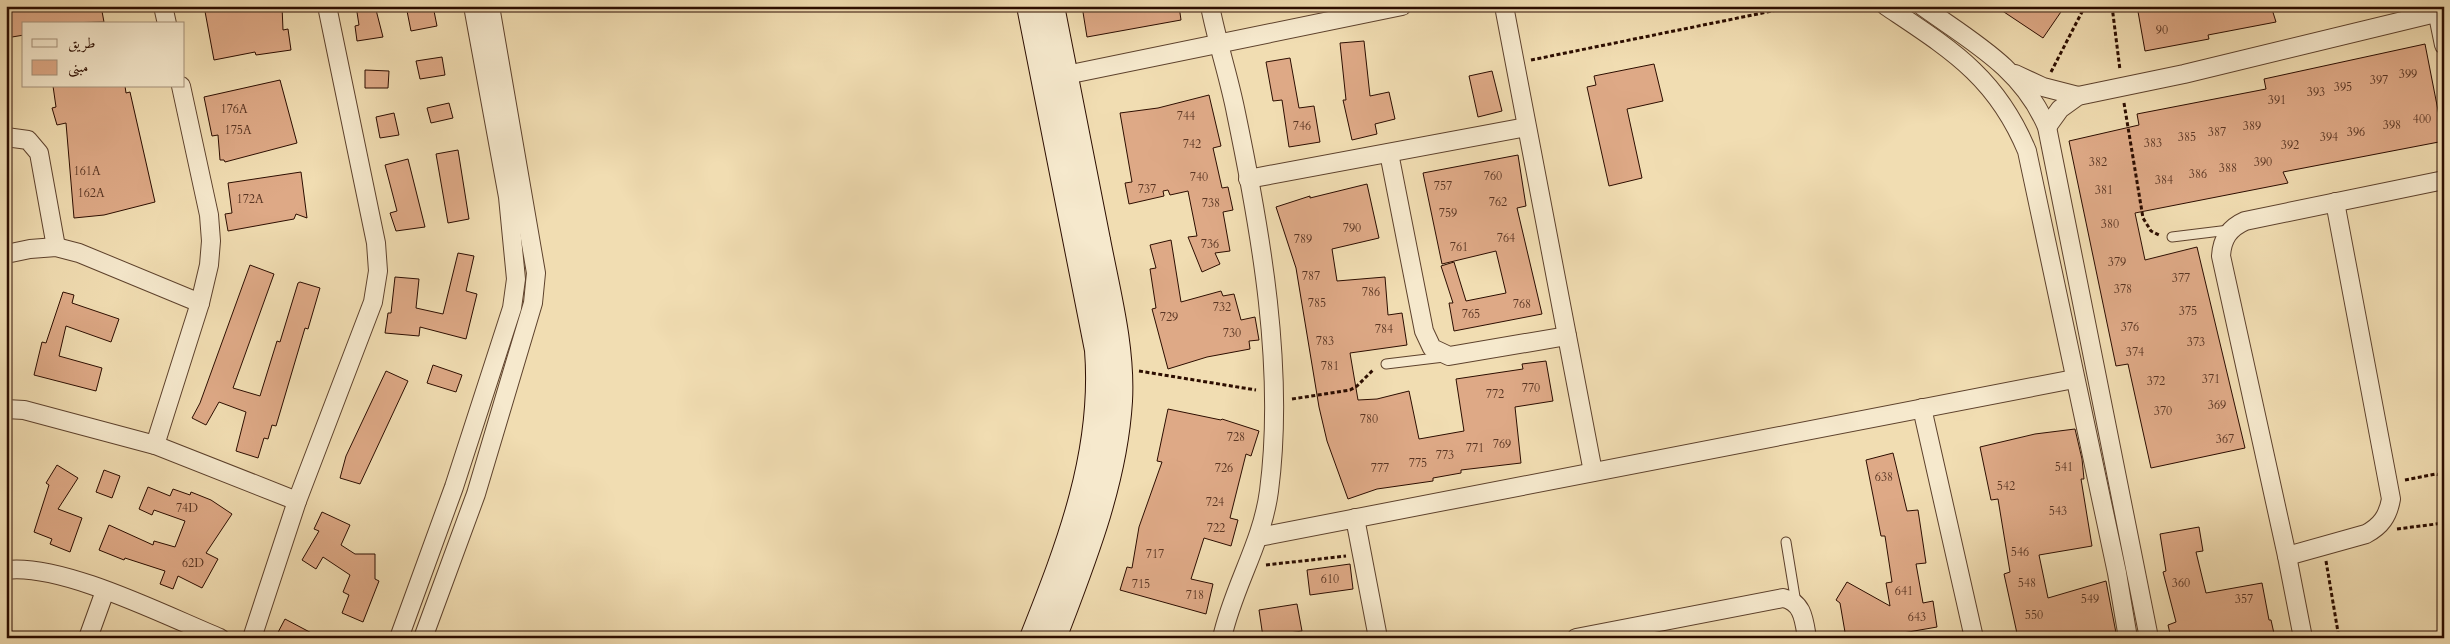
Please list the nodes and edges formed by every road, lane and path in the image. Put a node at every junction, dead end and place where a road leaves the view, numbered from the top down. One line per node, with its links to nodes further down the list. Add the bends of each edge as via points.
1 (163, 6): 17 (street)
2 (327, 6): 55 (street, via 376,243 378,271 373,302)
3 (473, 6): 53 (street, via 508,197 516,279 512,308)
4 (490, 6): 54 (street, via 536,273 533,303)
5 (1029, 6): 39 (street)
6 (1052, 6): 23 (street)
7 (1210, 6): 19 (street)
8 (1402, 6): 15 (street)
9 (1504, 6): 21 (street)
10 (1797, 6): 21 (path)
11 (1886, 6): 18 (street)
12 (2085, 6): 24 (path)
13 (2112, 6): 26 (path)
14 (1927, 9): 18 (street); 22 (street)
15 (1368, 10): 19 (street)
16 (2439, 10): 20 (street); 26 (street)
17 (167, 22)
18 (1918, 28): 45 (street, via 1981,76 2017,126 2034,176)
19 (1217, 44): 23 (street); 32 (street, via 1236,112)
20 (2444, 45)
21 (1515, 64): 28 (street)
22 (2011, 72): 24 (street); 29 (street, via 2032,98)
23 (1066, 75): 39 (street)
24 (2043, 87): 27 (street)
25 (181, 88): 40 (street, via 209,215 209,257)
26 (2122, 88): 27 (street); 36 (path, via 2143,218 2158,235)
27 (2078, 96): 29 (street, via 2060,109)
28 (1526, 127): 31 (street); 41 (street)
29 (2046, 128): 65 (street)
30 (6, 137): 37 (street, via 28,140 39,153)
31 (1389, 152): 32 (street); 42 (street, via 1424,331 1432,348)
32 (1248, 179): 46 (street, via 1269,309)
33 (2444, 180): 34 (street)
34 (2335, 202): 35 (street, via 2245,221); 52 (street)
35 (2230, 230): 36 (lane); 63 (street, via 2221,256)
36 (2172, 237)
37 (56, 247): 38 (street); 40 (street, via 79,253)
38 (6, 254)
39 (1093, 271): 44 (street); 75 (street, via 1099,387 1096,433 1076,518)
40 (200, 303): 49 (street)
41 (1567, 336): 42 (street); 50 (street)
42 (1450, 356): 43 (lane)
43 (1386, 364): 46 (path, via 1371,371 1350,390)
44 (1119, 367): 46 (path); 76 (street, via 1118,418 1108,472 1088,545)
45 (2074, 379): 47 (street); 67 (street)
46 (1274, 398): 59 (street, via 1269,490)
47 (1922, 408): 50 (street); 81 (street)
48 (6, 409): 49 (street, via 24,410)
49 (155, 445): 55 (street)
50 (1593, 472): 56 (street)
51 (2444, 476): 52 (path, via 2436,474)
52 (2389, 483): 58 (street, via 2391,499 2386,516 2381,524)
53 (454, 487): 54 (street); 73 (street)
54 (476, 494): 74 (street)
55 (297, 502): 72 (street)
56 (1355, 518): 59 (street); 62 (street)
57 (2444, 523): 58 (path)
58 (2366, 534): 61 (street)
59 (1259, 537): 64 (street)
60 (1786, 542): 69 (lane)
61 (2323, 546): 63 (street); 85 (path)
62 (1362, 554): 64 (path); 78 (street)
63 (2287, 556): 84 (street)
64 (1248, 567): 77 (street, via 1227,617)
65 (2136, 569): 67 (street); 83 (street)
66 (6, 570): 68 (street, via 50,572)
67 (2117, 572): 82 (street)
68 (105, 591): 70 (street); 71 (street)
69 (1796, 603): 79 (street, via 1776,598); 80 (street, via 1803,616)
70 (88, 638)
71 (220, 638)
72 (252, 638)
73 (399, 638)
74 (423, 638)
75 (1032, 638)
76 (1054, 638)
77 (1222, 638)
78 (1378, 638)
79 (1576, 638)
80 (1807, 638)
81 (1974, 638)
82 (2128, 638)
83 (2149, 638)
84 (2303, 638)
85 (2339, 638)

